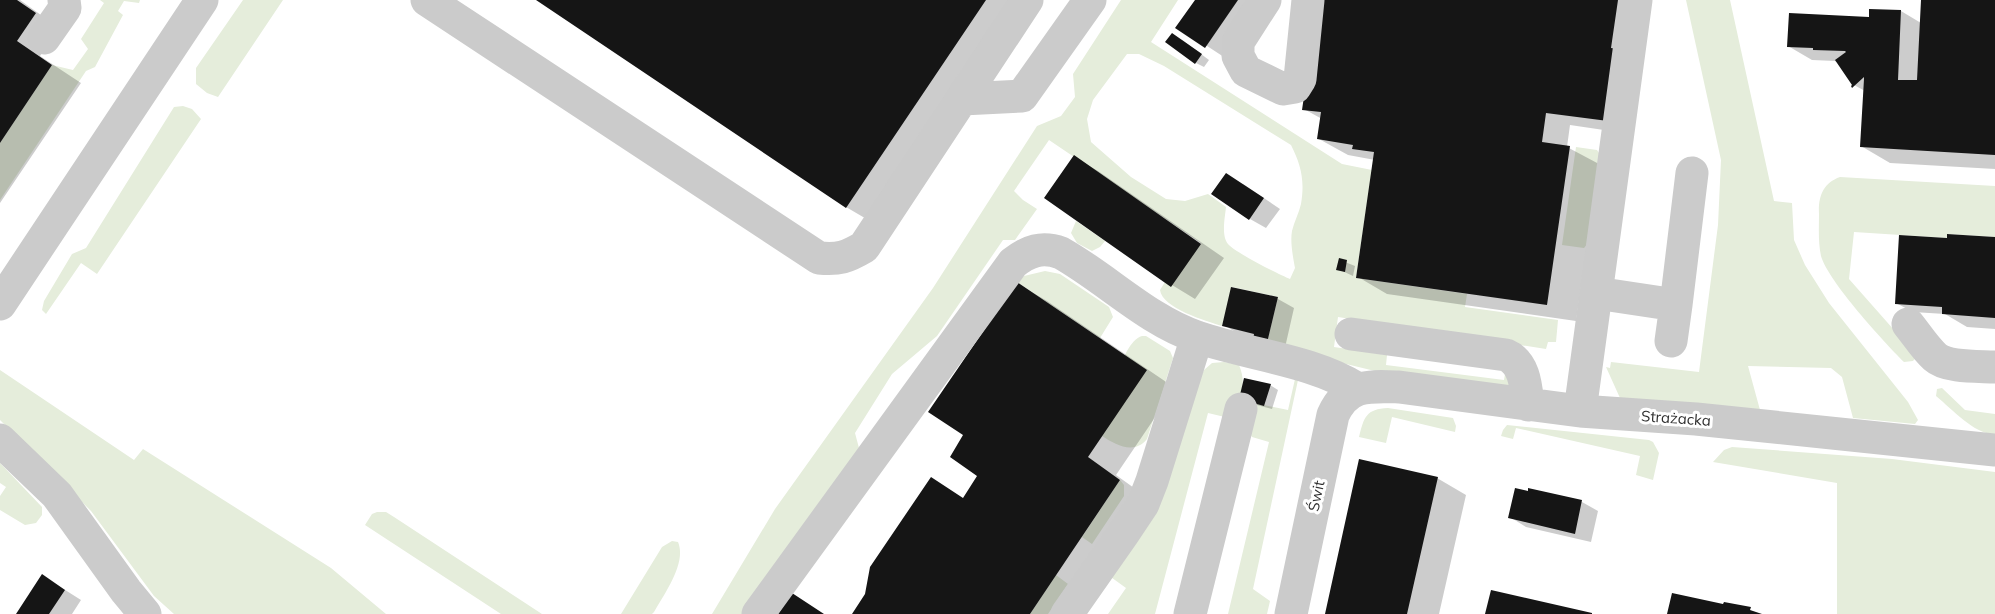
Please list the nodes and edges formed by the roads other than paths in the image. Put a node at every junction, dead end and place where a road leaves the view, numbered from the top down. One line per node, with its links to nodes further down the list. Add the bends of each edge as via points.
1 (64, 0): 9 (street, via 65,8)
2 (202, 0): 13 (street)
3 (428, 0): 10 (street, via 819,258 834,260 864,248)
4 (1027, 0): 10 (street)
5 (1090, 0): 10 (street, via 1022,96)
6 (1265, 0): 7 (street, via 1238,42 1238,56 1246,71 1283,89 1295,87 1300,79)
7 (1308, 0)
8 (1636, 0): 12 (street)
9 (44, 38)
10 (962, 99)
11 (1692, 173): 14 (street)
12 (1596, 293): 14 (street); 23 (street)
13 (0, 304)
14 (1676, 304): 18 (street)
15 (1908, 324): 19 (street, via 1943,362)
16 (1351, 333): 21 (street, via 1506,355 1522,372)
17 (1197, 337): 20 (street, via 1332,375); 27 (street, via 1158,318 1061,253 1042,249 1023,255 1012,263); 28 (street, via 1143,504)
18 (1671, 341)
19 (1995, 367)
20 (1358, 389): 21 (street, Strażacka, via 1399,387); 30 (street, Świt, via 1339,403 1334,416)
21 (1528, 405): 23 (street, Strażacka)
22 (1241, 409): 29 (street)
23 (1580, 411): 25 (street, Strażacka)
24 (0, 440): 26 (street, via 57,495)
25 (1995, 450)
26 (145, 614)
27 (758, 614)
28 (1067, 614)
29 (1190, 614)
30 (1291, 614)

